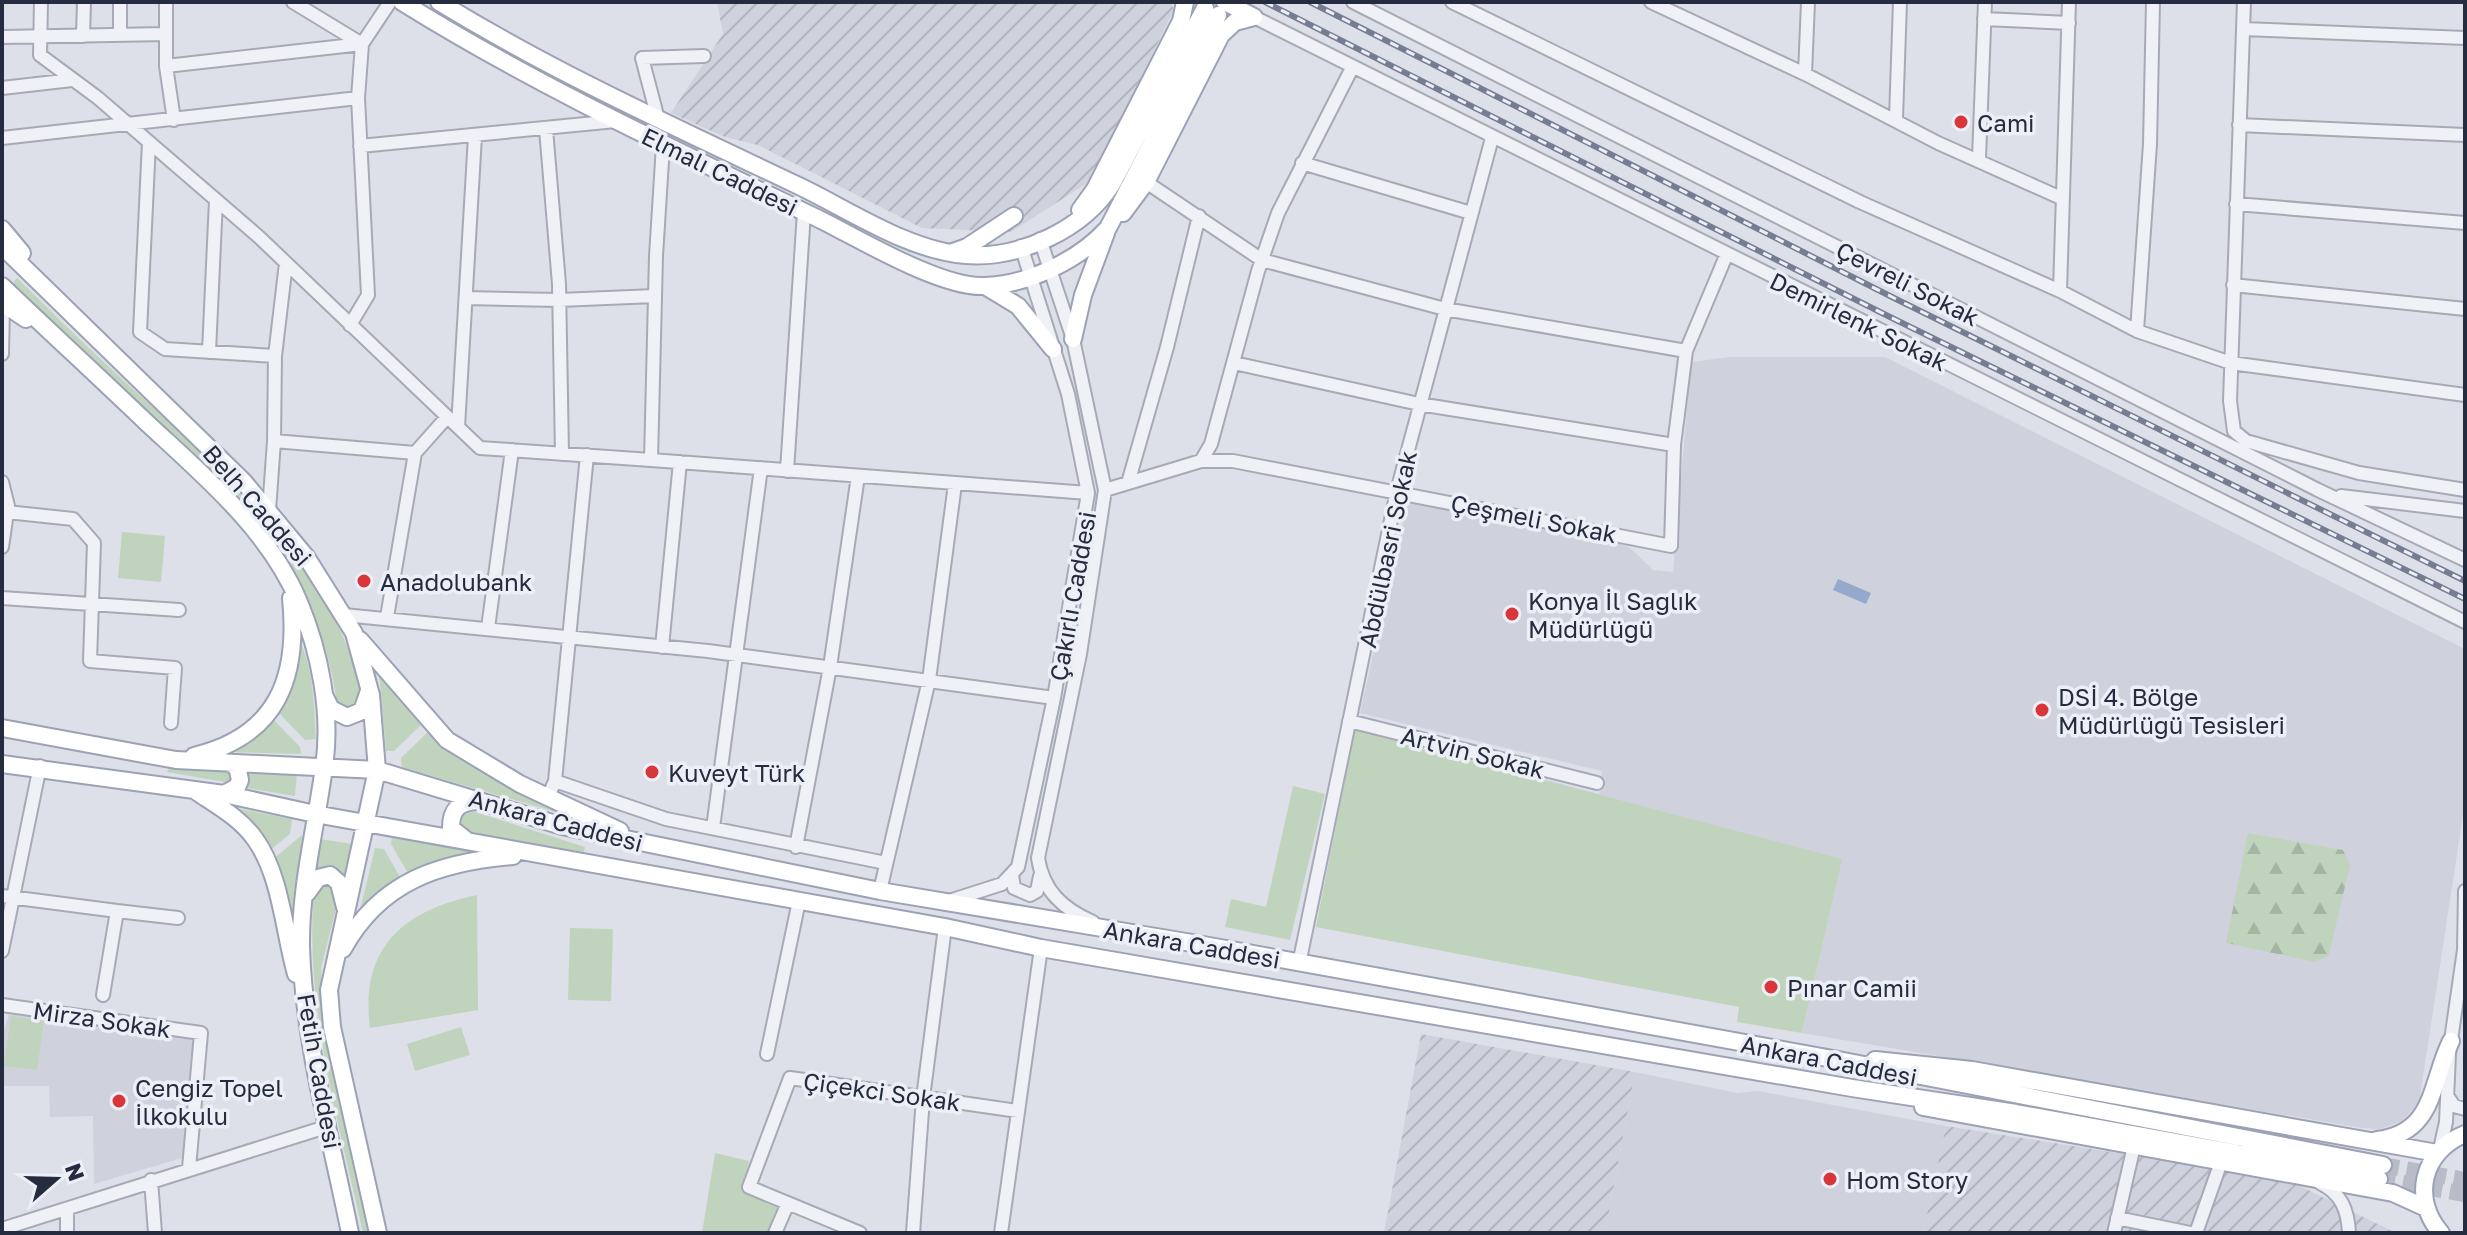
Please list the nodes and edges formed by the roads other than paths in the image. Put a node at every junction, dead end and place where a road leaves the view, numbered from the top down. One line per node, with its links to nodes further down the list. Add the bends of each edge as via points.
1 (41, 2): 28 (street)
2 (84, 2): 26 (street)
3 (120, 2): 25 (street)
4 (166, 2): 24 (street)
5 (293, 2): 30 (street)
6 (390, 2): 30 (street)
7 (402, 2): 41 (main road, Elmalı Caddesi, via 506,65)
8 (439, 2): 39 (main road, Elmalı Caddesi, via 528,56)
9 (1185, 2): 65 (main road, via 1181,21 1095,189 1078,213)
10 (1353, 2): 102 (street, Çevreli Sokak)
11 (1452, 2): 78 (street, via 1860,202)
12 (1651, 2): 34 (street)
13 (1808, 2): 34 (street)
14 (1900, 2): 38 (street)
15 (1985, 2): 21 (street)
16 (2069, 2): 22 (street)
17 (2153, 2): 87 (street)
18 (2244, 2): 23 (street)
19 (1216, 8): 20 (main road); 63 (main road); 65 (main road, via 1106,195 1086,216)
20 (1254, 17): 33 (street, Demirlenk Sokak); 54 (main road, via 1235,22 1221,35)
21 (1984, 19): 22 (street); 52 (street)
22 (2069, 23): 55 (street)
23 (2243, 29): 29 (street); 43 (street)
24 (166, 34): 25 (street); 32 (street)
25 (120, 35): 26 (street)
26 (83, 36): 28 (street)
27 (2, 37): 28 (street)
28 (40, 37): 35 (street, via 40,55)
29 (2465, 38)
30 (362, 44): 32 (street); 37 (street)
31 (704, 56): 39 (street, via 642,58)
32 (166, 66): 40 (street)
33 (1352, 68): 48 (street, Demirlenk Sokak); 53 (street)
34 (1805, 74): 38 (street)
35 (72, 80): 36 (street); 42 (street)
36 (2, 88)
37 (358, 98): 40 (street); 51 (street)
38 (1896, 118): 52 (street, via 1938,143)
39 (658, 119): 68 (main road, Elmalı Caddesi, via 918,243)
40 (174, 120): 42 (street)
41 (616, 121): 44 (street); 50 (main road, Elmalı Caddesi)
42 (130, 125): 47 (street); 49 (street)
43 (2239, 125): 45 (street); 57 (street)
44 (546, 129): 46 (street); 81 (street)
45 (2465, 135)
46 (475, 136): 51 (street); 80 (street)
47 (2, 138)
48 (1492, 138): 59 (street, Abdülbasri Sokak); 69 (street, Demirlenk Sokak)
49 (149, 142): 56 (street); 91 (street, via 140,332 165,349)
50 (663, 145): 58 (main road, Elmalı Caddesi); 79 (street)
51 (360, 146): 85 (street, via 368,295)
52 (1979, 158): 55 (street)
53 (1302, 163): 59 (street); 70 (street)
54 (1146, 182): 61 (street); 63 (main road)
55 (2061, 198): 78 (street)
56 (216, 200): 71 (street); 91 (street)
57 (2236, 204): 62 (street); 74 (street)
58 (804, 212): 76 (main road, Elmalı Caddesi, via 928,272); 112 (street)
59 (1471, 213): 83 (street, Abdülbasri Sokak)
60 (1014, 216): 68 (main road)
61 (1199, 216): 70 (street); 115 (street)
62 (2465, 223)
63 (1108, 228): 72 (main road, via 1081,254); 88 (main road)
64 (2, 229): 77 (main road, Belh Caddesi)
65 (1048, 236): 67 (main road, Elmalı Caddesi); 72 (street, Çakırlı Caddesi)
66 (2, 246): 77 (main road, Belh Caddesi)
67 (1021, 246): 68 (main road, Elmalı Caddesi, via 981,255); 73 (street, Çakırlı Caddesi)
68 (950, 253)
69 (1726, 256): 90 (street, Çeşmeli Sokak); 133 (street, Demirlenk Sokak)
70 (1262, 260): 83 (street); 94 (street)
71 (286, 263): 85 (street); 93 (street)
72 (1052, 267): 73 (main road, Elmalı Caddesi); 88 (street, Çakırlı Caddesi)
73 (1030, 275): 76 (main road, Elmalı Caddesi); 89 (street, Çakırlı Caddesi)
74 (2233, 285): 84 (street); 95 (street)
75 (2, 286): 86 (main road, Belh Caddesi)
76 (985, 286): 89 (main road, via 1018,306)
77 (49, 290): 122 (main road, Belh Caddesi)
78 (2060, 291): 87 (street)
79 (655, 296): 81 (street); 108 (street)
80 (466, 298): 81 (street); 99 (street)
81 (559, 300): 106 (street)
82 (2, 304): 86 (main road, Belh Caddesi); 92 (street)
83 (1445, 309): 90 (street); 97 (street, Abdülbasri Sokak)
84 (2465, 309)
85 (350, 325): 98 (street)
86 (46, 328): 127 (main road, Belh Caddesi, via 219,490)
87 (2137, 331): 95 (street)
88 (1073, 339): 117 (street, Çakırlı Caddesi)
89 (1053, 349): 121 (street, Çakırlı Caddesi)
90 (1686, 351): 103 (street, Çeşmeli Sokak)
91 (209, 352): 93 (street)
92 (2, 354)
93 (275, 356): 101 (street)
94 (1234, 363): 97 (street); 109 (street, via 1211,444)
95 (2231, 363): 96 (street); 100 (street)
96 (2465, 395)
97 (1419, 404): 103 (street); 120 (street, Abdülbasri Sokak)
98 (447, 417): 99 (street); 105 (street)
99 (458, 427): 104 (street, via 480,448)
100 (2234, 431): 102 (street); 119 (street, via 2246,441 2359,473)
101 (274, 441): 105 (street); 122 (street)
102 (2229, 444): 118 (street, Çevreli Sokak)
103 (1674, 445): 120 (street, Çeşmeli Sokak, via 1671,546)
104 (512, 450): 106 (street); 134 (street)
105 (415, 453): 132 (street)
106 (562, 454): 107 (street)
107 (587, 455): 108 (street); 136 (street)
108 (651, 460): 110 (street)
109 (1201, 461): 115 (street, Çeşmeli Sokak); 120 (street, Çeşmeli Sokak, via 1262,465)
110 (680, 462): 111 (street); 137 (street)
111 (761, 468): 112 (street); 138 (street)
112 (787, 471): 113 (street)
113 (858, 476): 116 (street); 139 (street)
114 (2, 482): 124 (street)
115 (1128, 483): 117 (street, Çeşmeli Sokak)
116 (955, 484): 121 (street); 140 (street)
117 (1105, 490): 166 (street, Çakırlı Caddesi, via 1080,654 1038,858)
118 (2318, 490): 123 (street, via 2386,504); 126 (street, Çevreli Sokak)
119 (2465, 490)
120 (1397, 491): 144 (street, Abdülbasri Sokak)
121 (1088, 493): 143 (street, Çakırlı Caddesi)
122 (269, 511): 131 (main road, Belh Caddesi)
123 (2465, 511)
124 (7, 512): 125 (street); 129 (street, via 73,519 94,543)
125 (2, 547)
126 (2465, 560)
127 (287, 580): 142 (main road, Belh Caddesi, via 299,600); 147 (main road, via 295,640 275,705 238,739)
128 (2, 598): 129 (street)
129 (90, 604): 130 (street); 145 (street, via 90,661 175,668)
130 (179, 610)
131 (344, 615): 132 (street); 135 (main road, Belh Caddesi)
132 (387, 617): 134 (street)
133 (2465, 622)
134 (488, 628): 136 (street)
135 (354, 633): 141 (main road, Belh Caddesi); 155 (main road, via 447,740 495,771)
136 (569, 637): 137 (street); 155 (street)
137 (662, 647): 138 (street)
138 (739, 657): 139 (street); 160 (street)
139 (830, 667): 140 (street); 163 (street)
140 (929, 680): 143 (street); 165 (street)
141 (369, 686): 142 (main road, via 367,705 347,717 331,709); 152 (main road, Belh Caddesi)
142 (323, 692): 151 (main road, Belh Caddesi)
143 (1054, 698): 167 (street, Çakırlı Caddesi, via 1022,854)
144 (1349, 721): 153 (street, Artvin Sokak); 182 (street, Abdülbasri Sokak)
145 (171, 723)
146 (2, 728): 147 (main road, Ankara Caddesi)
147 (176, 760): 148 (main road, Ankara Caddesi)
148 (225, 762): 151 (main road, Ankara Caddesi); 156 (main road, via 241,772 237,787)
149 (2, 764): 150 (main road, Ankara Caddesi)
150 (40, 766): 154 (main road, Ankara Caddesi); 171 (street)
151 (325, 766): 152 (main road, Ankara Caddesi); 158 (main road, Fetih Caddesi)
152 (377, 770): 157 (main road, Ankara Caddesi); 159 (main road, Fetih Caddesi)
153 (1597, 783)
154 (193, 789): 156 (main road, Ankara Caddesi); 186 (main road, via 240,822 260,848)
155 (552, 789): 160 (street); 162 (main road)
156 (224, 794): 158 (main road, Ankara Caddesi)
157 (479, 801): 161 (main road, via 459,804 451,820 456,835); 162 (main road, Ankara Caddesi)
158 (315, 814): 159 (main road, Ankara Caddesi); 170 (main road, Fetih Caddesi)
159 (368, 823): 161 (main road, Ankara Caddesi); 175 (main road, Fetih Caddesi)
160 (713, 828): 163 (street)
161 (469, 842): 164 (main road, Ankara Caddesi)
162 (650, 845): 168 (main road, Ankara Caddesi)
163 (796, 847): 165 (street)
164 (538, 855): 172 (main road, Ankara Caddesi); 183 (main road, via 468,861 426,873 394,890 361,918)
165 (886, 863): 168 (street)
166 (1040, 874): 167 (street, via 1037,891 1030,895 1014,888); 178 (street, via 1061,905)
167 (1012, 875): 173 (street, via 984,892)
168 (880, 891): 173 (main road, Ankara Caddesi)
169 (2465, 891): 180 (street)
170 (306, 895): 175 (main road, via 313,882 330,875 343,891); 186 (main road, Fetih Caddesi, via 301,944)
171 (8, 897): 174 (street); 181 (street)
172 (799, 901): 177 (main road, Ankara Caddesi); 188 (street)
173 (945, 901): 178 (main road, Ankara Caddesi)
174 (117, 911): 176 (street); 184 (street)
175 (346, 912): 183 (main road, Fetih Caddesi)
176 (178, 918)
177 (945, 927): 179 (main road, Ankara Caddesi); 192 (street)
178 (1111, 930): 182 (main road, Ankara Caddesi)
179 (1041, 948): 190 (main road, Ankara Caddesi); 194 (street)
180 (2465, 948): 187 (street)
181 (2, 951)
182 (1299, 964): 189 (main road, Ankara Caddesi)
183 (333, 968): 213 (main road, Fetih Caddesi, via 332,1027)
184 (103, 995)
185 (2, 1005): 201 (street, Mirza Sokak, via 201,1033)
186 (305, 1005): 195 (main road, Fetih Caddesi)
187 (2451, 1041): 191 (street); 197 (main road, via 2416,1125 2393,1138)
188 (767, 1054)
189 (1833, 1059): 190 (main road, Ankara Caddesi, via 2381,1172); 197 (main road, via 1904,1060 1972,1070)
190 (1852, 1088): 198 (main road, via 1971,1118)
191 (2448, 1097): 193 (street); 199 (street)
192 (923, 1098): 194 (street, Çiçekci Sokak); 204 (street, Çiçekci Sokak, via 790,1078 749,1187); 215 (street)
193 (2465, 1109)
194 (1018, 1111): 216 (street)
195 (329, 1126): 201 (street); 212 (main road, Fetih Caddesi)
196 (2465, 1134): 199 (main road)
197 (2359, 1141): 199 (main road)
198 (2134, 1146): 200 (main road); 207 (street)
199 (2438, 1151): 205 (main road, via 2425,1175)
200 (2221, 1162): 202 (main road); 219 (street)
201 (189, 1168): 203 (street)
202 (2306, 1177): 205 (main road, via 2393,1193); 220 (street, via 2332,1189 2343,1201)
203 (151, 1180): 206 (street); 211 (street)
204 (788, 1203): 209 (street, Çiçekci Sokak); 214 (street)
205 (2426, 1208): 221 (main road)
206 (67, 1209): 208 (street); 210 (street)
207 (2117, 1218): 217 (street); 218 (street)
208 (2, 1229)
209 (854, 1232)
210 (67, 1233)
211 (155, 1233)
212 (350, 1233)
213 (378, 1233)
214 (775, 1233)
215 (913, 1233)
216 (1001, 1233)
217 (2114, 1233)
218 (2190, 1233)
219 (2196, 1233)
220 (2349, 1233)
221 (2441, 1233)

